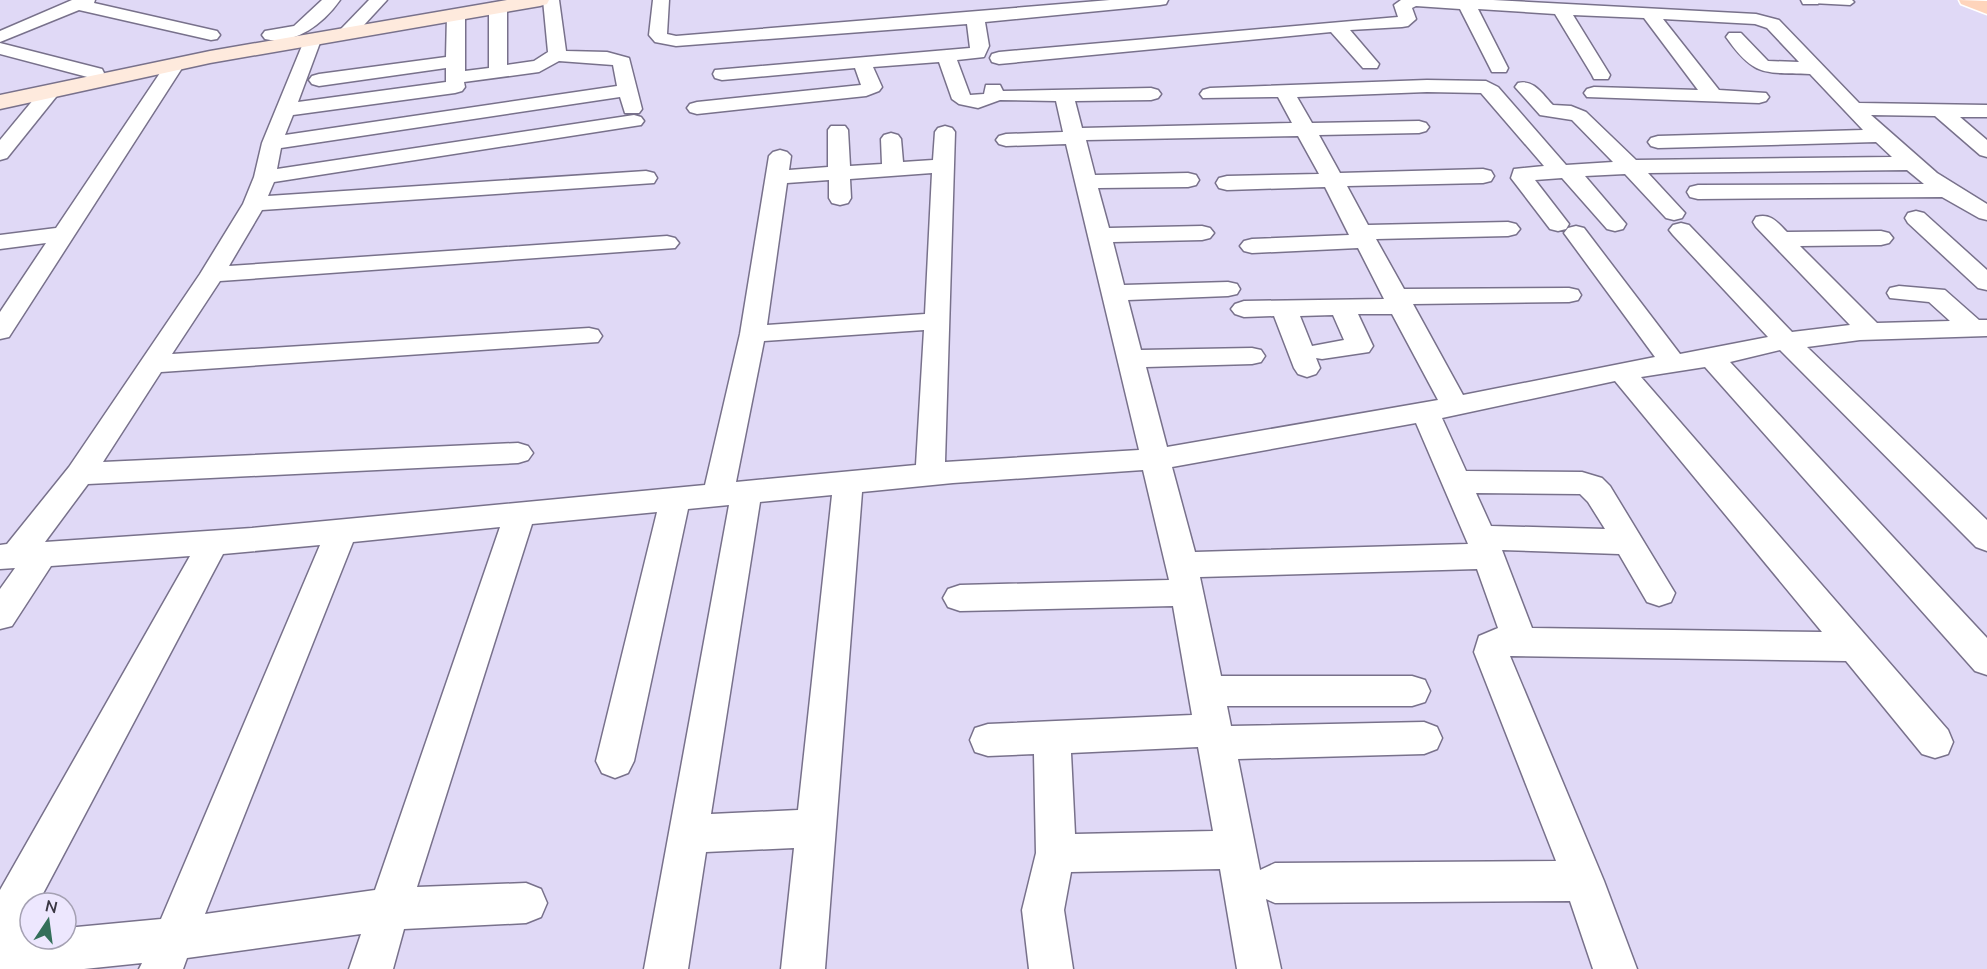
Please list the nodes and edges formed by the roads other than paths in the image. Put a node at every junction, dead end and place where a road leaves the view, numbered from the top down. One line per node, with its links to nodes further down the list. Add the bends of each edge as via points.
1 (332, 0): 28 (street, via 300,30)
2 (380, 0): 26 (street)
3 (540, 0): 14 (street)
4 (551, 0): 32 (street)
5 (661, 0): 21 (street, via 658,35 676,41)
6 (1696, 0): 20 (street)
7 (1810, 0): 11 (lane)
8 (1968, 0): 16 (main road)
9 (1148, 1): 13 (street)
10 (82, 2): 25 (street); 27 (street)
11 (1850, 2)
12 (1467, 3): 17 (street); 23 (street); 24 (street, via 1409,2 1403,5 1406,21)
13 (1066, 5): 15 (street)
14 (498, 7): 19 (street); 40 (street)
15 (1020, 7): 21 (street)
16 (1987, 8)
17 (1561, 9): 18 (street); 52 (street, via 1598,84)
18 (1648, 13): 20 (street); 52 (street)
19 (456, 15): 26 (street); 43 (street)
20 (1707, 16): 39 (street, via 1769,22)
21 (975, 17): 33 (street, via 980,50)
22 (1457, 24): 23 (street)
23 (1477, 25): 38 (street)
24 (1336, 26): 34 (street); 36 (street)
25 (5, 32)
26 (346, 34): 30 (street)
27 (211, 35)
28 (272, 35)
29 (1735, 37): 39 (street, via 1763,66)
30 (312, 40): 37 (street); 57 (street)
31 (0, 48): 41 (street)
32 (557, 54): 40 (street, via 539,66); 46 (street, via 619,60)
33 (946, 56): 35 (street); 51 (street, via 962,99 989,100 1000,92)
34 (999, 58)
35 (862, 62): 42 (street); 55 (street, via 872,87 866,90)
36 (1370, 64)
37 (175, 65): 47 (street); 96 (street)
38 (1499, 68)
39 (1816, 69): 56 (street)
40 (498, 72): 43 (street)
41 (95, 73)
42 (722, 74)
43 (455, 75): 44 (street); 57 (street); 60 (street)
44 (319, 80)
45 (1525, 87): 76 (street, via 1547,111 1579,116)
46 (629, 90): 60 (street); 71 (street, via 634,125)
47 (50, 92): 54 (street); 73 (street)
48 (1285, 92): 50 (street); 62 (street); 78 (street, via 1486,87)
49 (1151, 94): 51 (street)
50 (1210, 94)
51 (1064, 95): 65 (street)
52 (1713, 96): 53 (street)
53 (1759, 97)
54 (0, 102)
55 (697, 108)
56 (1856, 109): 58 (street); 66 (street)
57 (285, 110): 70 (street)
58 (1940, 110): 59 (street); 72 (street)
59 (1987, 111)
60 (458, 115): 70 (street); 71 (street)
61 (1419, 127): 62 (street)
62 (1304, 129): 65 (street); 83 (street)
63 (838, 130): 79 (street)
64 (945, 132): 75 (street)
65 (1074, 136): 68 (street); 85 (street)
66 (1882, 136): 69 (street); 74 (street)
67 (891, 139): 77 (street)
68 (1006, 140)
69 (1658, 142)
70 (272, 143): 81 (street)
71 (459, 147): 81 (street)
72 (1987, 151)
73 (0, 154)
74 (1914, 163): 76 (street); 87 (street)
75 (942, 166): 77 (street); 113 (street)
76 (1630, 167): 78 (street); 119 (street)
77 (893, 170): 79 (street)
78 (1564, 171): 93 (street); 123 (street, via 1521,175)
79 (840, 173): 89 (street); 117 (street, via 779,166)
80 (1483, 176): 83 (street)
81 (265, 177): 90 (street)
82 (646, 178): 90 (street)
83 (1331, 179): 86 (street); 98 (street)
84 (1188, 180): 85 (street)
85 (1086, 182): 97 (street)
86 (1227, 183)
87 (1944, 190): 88 (street); 91 (street)
88 (1698, 192)
89 (840, 198)
90 (255, 204): 103 (street)
91 (1987, 213)
92 (1916, 218): 104 (street)
93 (1615, 224)
94 (1508, 229): 98 (street)
95 (1202, 233): 97 (street)
96 (64, 234): 100 (street); 115 (street)
97 (1100, 235): 106 (street)
98 (1362, 236): 102 (street); 109 (street)
99 (1881, 238): 116 (street, via 1772,231)
100 (0, 242)
101 (667, 243): 103 (street)
102 (1252, 246)
103 (212, 274): 124 (street)
104 (1987, 283)
105 (1228, 289): 106 (street)
106 (1114, 293): 122 (street)
107 (1899, 293): 114 (street, via 1936,295)
108 (1569, 295): 109 (street)
109 (1398, 302): 110 (street); 126 (street)
110 (1342, 307): 111 (street); 111 (street, via 1360,346 1314,359)
111 (1284, 308): 112 (street)
112 (1244, 309)
113 (937, 321): 117 (street); 131 (street)
114 (1980, 328): 116 (street)
115 (0, 331)
116 (1870, 331): 119 (street)
117 (753, 334): 134 (street)
118 (589, 336): 124 (street)
119 (1786, 341): 121 (street); 138 (street)
120 (1252, 356): 122 (street)
121 (1711, 358): 123 (street); 149 (street)
122 (1131, 359): 129 (street)
123 (1673, 363): 125 (street)
124 (154, 364): 130 (street)
125 (1622, 371): 126 (street); 148 (street)
126 (1455, 406): 127 (street)
127 (1425, 412): 129 (street); 133 (street)
128 (518, 453): 130 (street)
129 (1157, 459): 131 (street); 143 (street)
130 (80, 474): 142 (street)
131 (930, 474): 132 (street)
132 (848, 482): 134 (street); 158 (street)
133 (1456, 482): 140 (street, via 1587,484 1595,489); 141 (street)
134 (732, 493): 135 (street); 159 (street)
135 (675, 499): 136 (street); 157 (street)
136 (520, 514): 137 (street); 165 (street)
137 (342, 531): 139 (street); 167 (street)
138 (1987, 539)
139 (214, 542): 142 (street); 166 (street)
140 (1628, 542): 141 (street); 144 (street)
141 (1485, 547): 143 (street); 147 (street)
142 (19, 556): 146 (street)
143 (1185, 579): 145 (street); 150 (street)
144 (1659, 593)
145 (960, 598)
146 (0, 616)
147 (1520, 642): 148 (street); 162 (street, via 1498,642 1491,646 1491,652)
148 (1856, 647): 156 (street)
149 (1987, 661)
150 (1206, 691): 151 (street); 153 (street)
151 (1412, 691)
152 (1052, 737): 153 (street); 155 (street); 161 (street)
153 (1215, 737): 154 (street); 160 (street)
154 (1424, 738)
155 (988, 740)
156 (1935, 742)
157 (615, 760)
158 (816, 828): 159 (street); 171 (street)
159 (690, 834): 170 (street)
160 (1238, 850): 161 (street); 173 (street)
161 (1056, 853): 172 (street, via 1043,910)
162 (1584, 881): 163 (street); 174 (street)
163 (1275, 883)
164 (526, 903): 165 (street)
165 (389, 909): 167 (street); 169 (street)
166 (0, 931)
167 (168, 954): 168 (street)
168 (0, 956)
169 (371, 969)
170 (666, 969)
171 (803, 969)
172 (1051, 969)
173 (1259, 969)
174 (1615, 969)

